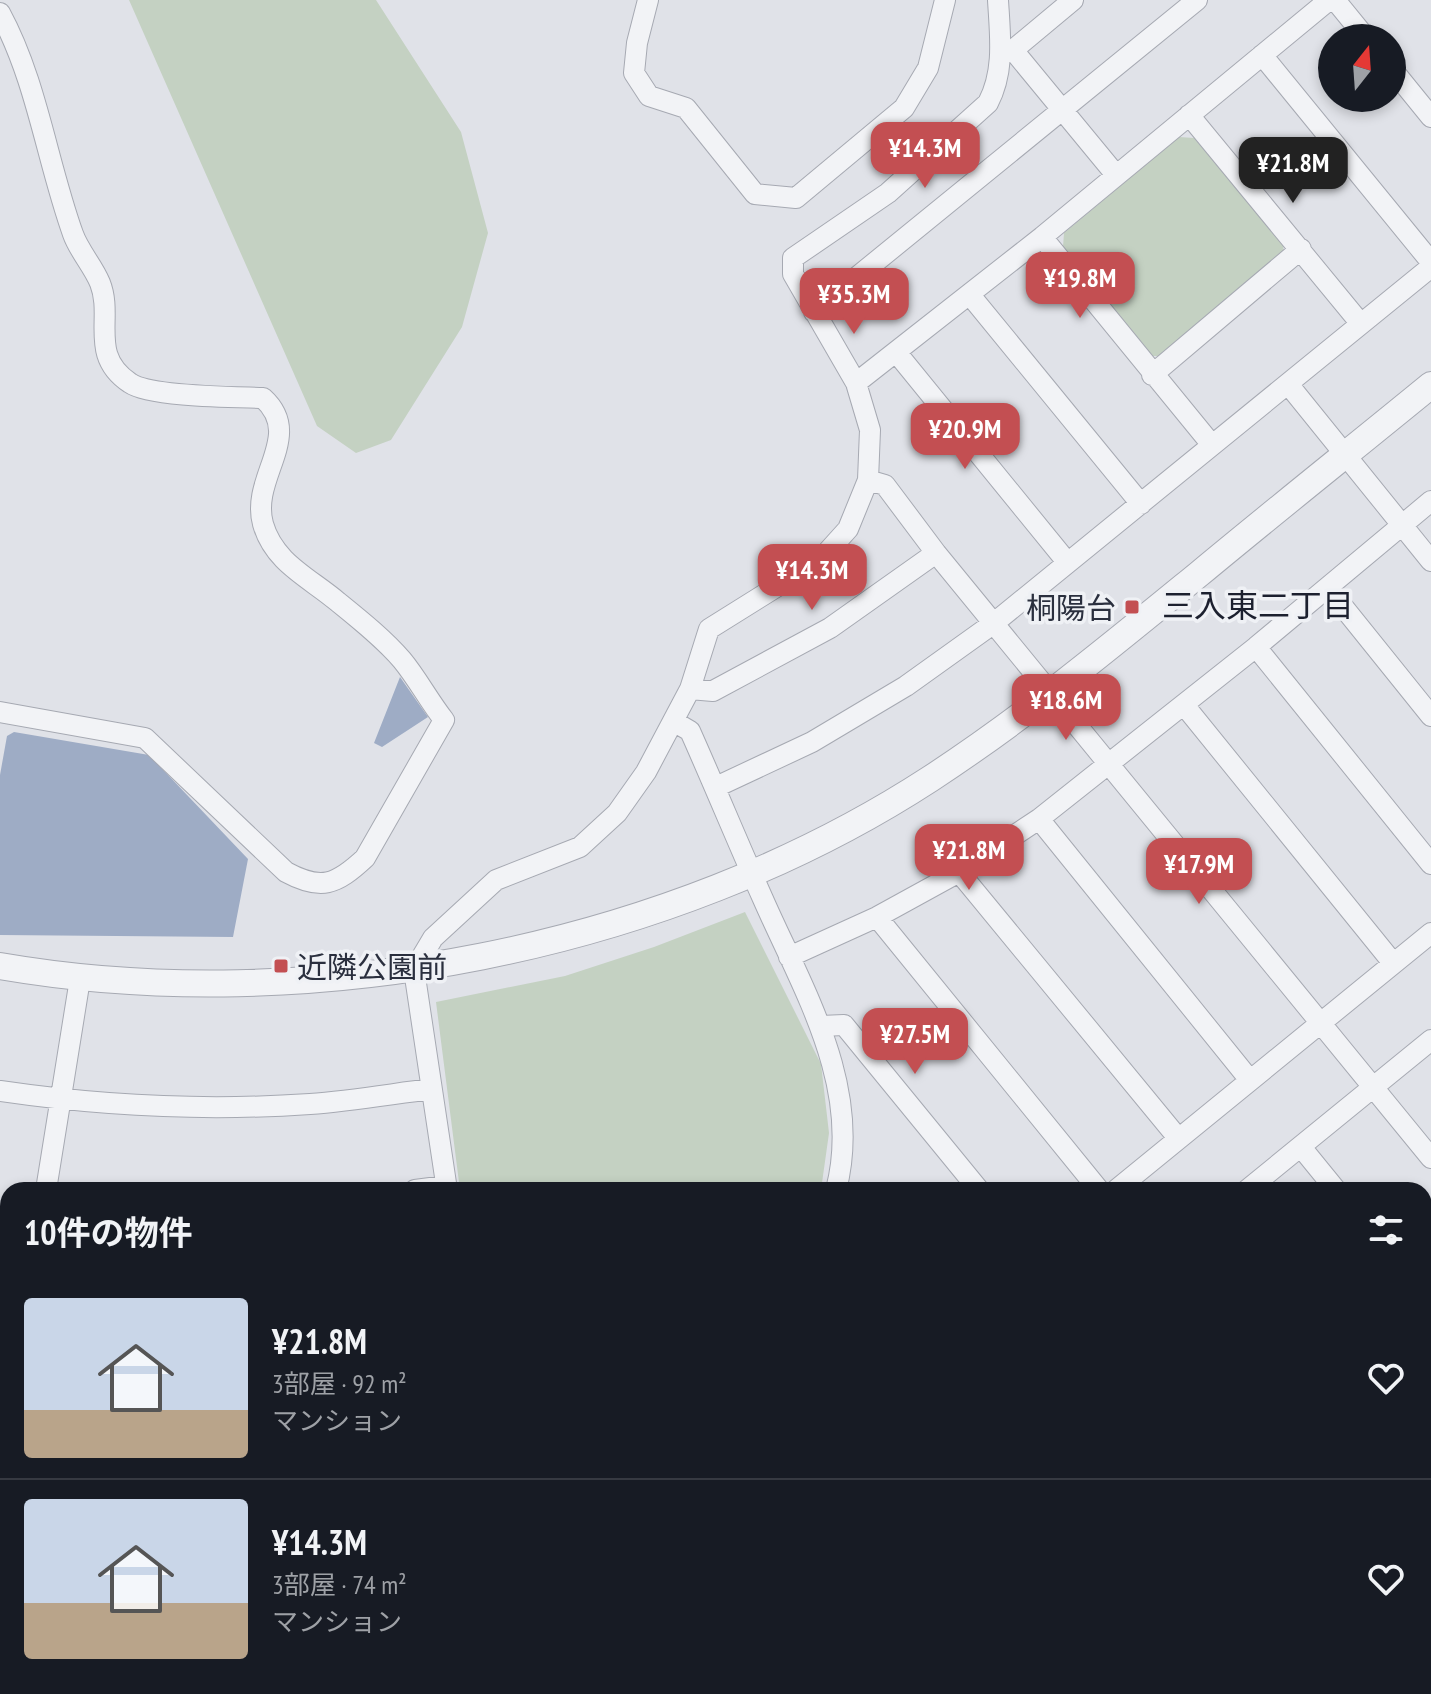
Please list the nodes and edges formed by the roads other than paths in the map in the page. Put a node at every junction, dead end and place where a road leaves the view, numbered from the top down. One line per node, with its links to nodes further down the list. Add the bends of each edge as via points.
1 (648, 0): 2 (street, via 634,73 649,96 686,108 755,194 796,198 904,108 928,68)
2 (945, 0)
3 (998, 0): 9 (street)
4 (1073, 0): 9 (street)
5 (1197, 0): 12 (street)
6 (1332, 0): 8 (street); 10 (street)
7 (0, 13): 42 (street, via 24,68 74,237 100,284 101,340 112,364 130,384 151,391 263,398 276,409 282,430 261,498 263,523 273,545 306,581 336,599 402,660 444,720 365,858 326,884 310,885 286,872 145,738)
8 (1353, 24)
9 (1007, 52): 12 (street); 20 (street, via 988,103 888,193 793,258 793,274)
10 (1262, 55): 13 (street); 18 (street)
11 (1406, 86): 14 (street)
12 (1065, 109): 15 (street); 20 (street)
13 (1189, 115): 15 (street); 17 (street)
14 (1431, 117)
15 (1116, 175): 16 (street)
16 (1042, 237): 19 (street); 23 (street)
17 (1301, 249): 21 (street); 23 (street)
18 (1431, 265): 21 (street)
19 (970, 295): 22 (street); 31 (street)
20 (814, 312): 24 (street)
21 (1361, 324): 25 (street)
22 (896, 352): 24 (street); 35 (street)
23 (1152, 375): 27 (street)
24 (856, 383): 29 (street, via 870,430)
25 (1288, 384): 27 (street); 28 (street)
26 (1431, 385): 28 (street)
27 (1212, 445): 31 (street)
28 (1345, 456): 32 (street); 40 (street)
29 (868, 480): 33 (street, via 885,485); 39 (street, via 848,529 821,559 709,629)
30 (1431, 501): 32 (street)
31 (1141, 504): 35 (street)
32 (1402, 525): 34 (street); 36 (street)
33 (936, 553): 37 (street); 39 (street, via 830,628 713,691)
34 (1431, 561)
35 (1067, 562): 37 (street)
36 (1328, 588): 38 (street); 43 (street)
37 (994, 623): 40 (street); 46 (street, via 893,694 812,742)
38 (1256, 647): 41 (street); 48 (street)
39 (690, 689): 44 (street)
40 (1054, 692): 45 (street); 50 (street, via 927,781)
41 (1184, 705): 45 (street); 54 (street)
42 (0, 712)
43 (1431, 716)
44 (673, 721): 46 (street, via 690,731); 56 (street, via 617,813 580,847 496,880 433,938)
45 (1111, 763): 47 (street); 58 (street)
46 (716, 787): 50 (street)
47 (1039, 819): 49 (street); 61 (street)
48 (1431, 864)
49 (959, 872): 51 (street); 66 (street)
50 (751, 873): 53 (street); 56 (street, via 581,931)
51 (877, 917): 53 (street); 73 (street)
52 (1431, 933): 54 (street)
53 (789, 957): 59 (street)
54 (1393, 963): 58 (street)
55 (0, 966): 57 (street)
56 (414, 970): 57 (street, via 241,983); 63 (street)
57 (80, 979): 65 (street)
58 (1321, 1021): 61 (street); 62 (street)
59 (821, 1026): 71 (street, via 838,1085); 72 (street, via 844,1025)
60 (1431, 1040): 62 (street)
61 (1249, 1079): 66 (street)
62 (1373, 1087): 67 (street); 68 (street)
63 (431, 1089): 65 (street, via 311,1104 183,1107); 70 (street)
64 (0, 1091): 65 (street)
65 (60, 1099): 69 (street)
66 (1178, 1138): 74 (street)
67 (1301, 1147): 75 (street); 76 (street)
68 (1431, 1158)
69 (47, 1182)
70 (445, 1182)
71 (842, 1182)
72 (972, 1182)
73 (1092, 1182)
74 (1126, 1182)
75 (1257, 1182)
76 (1329, 1182)

